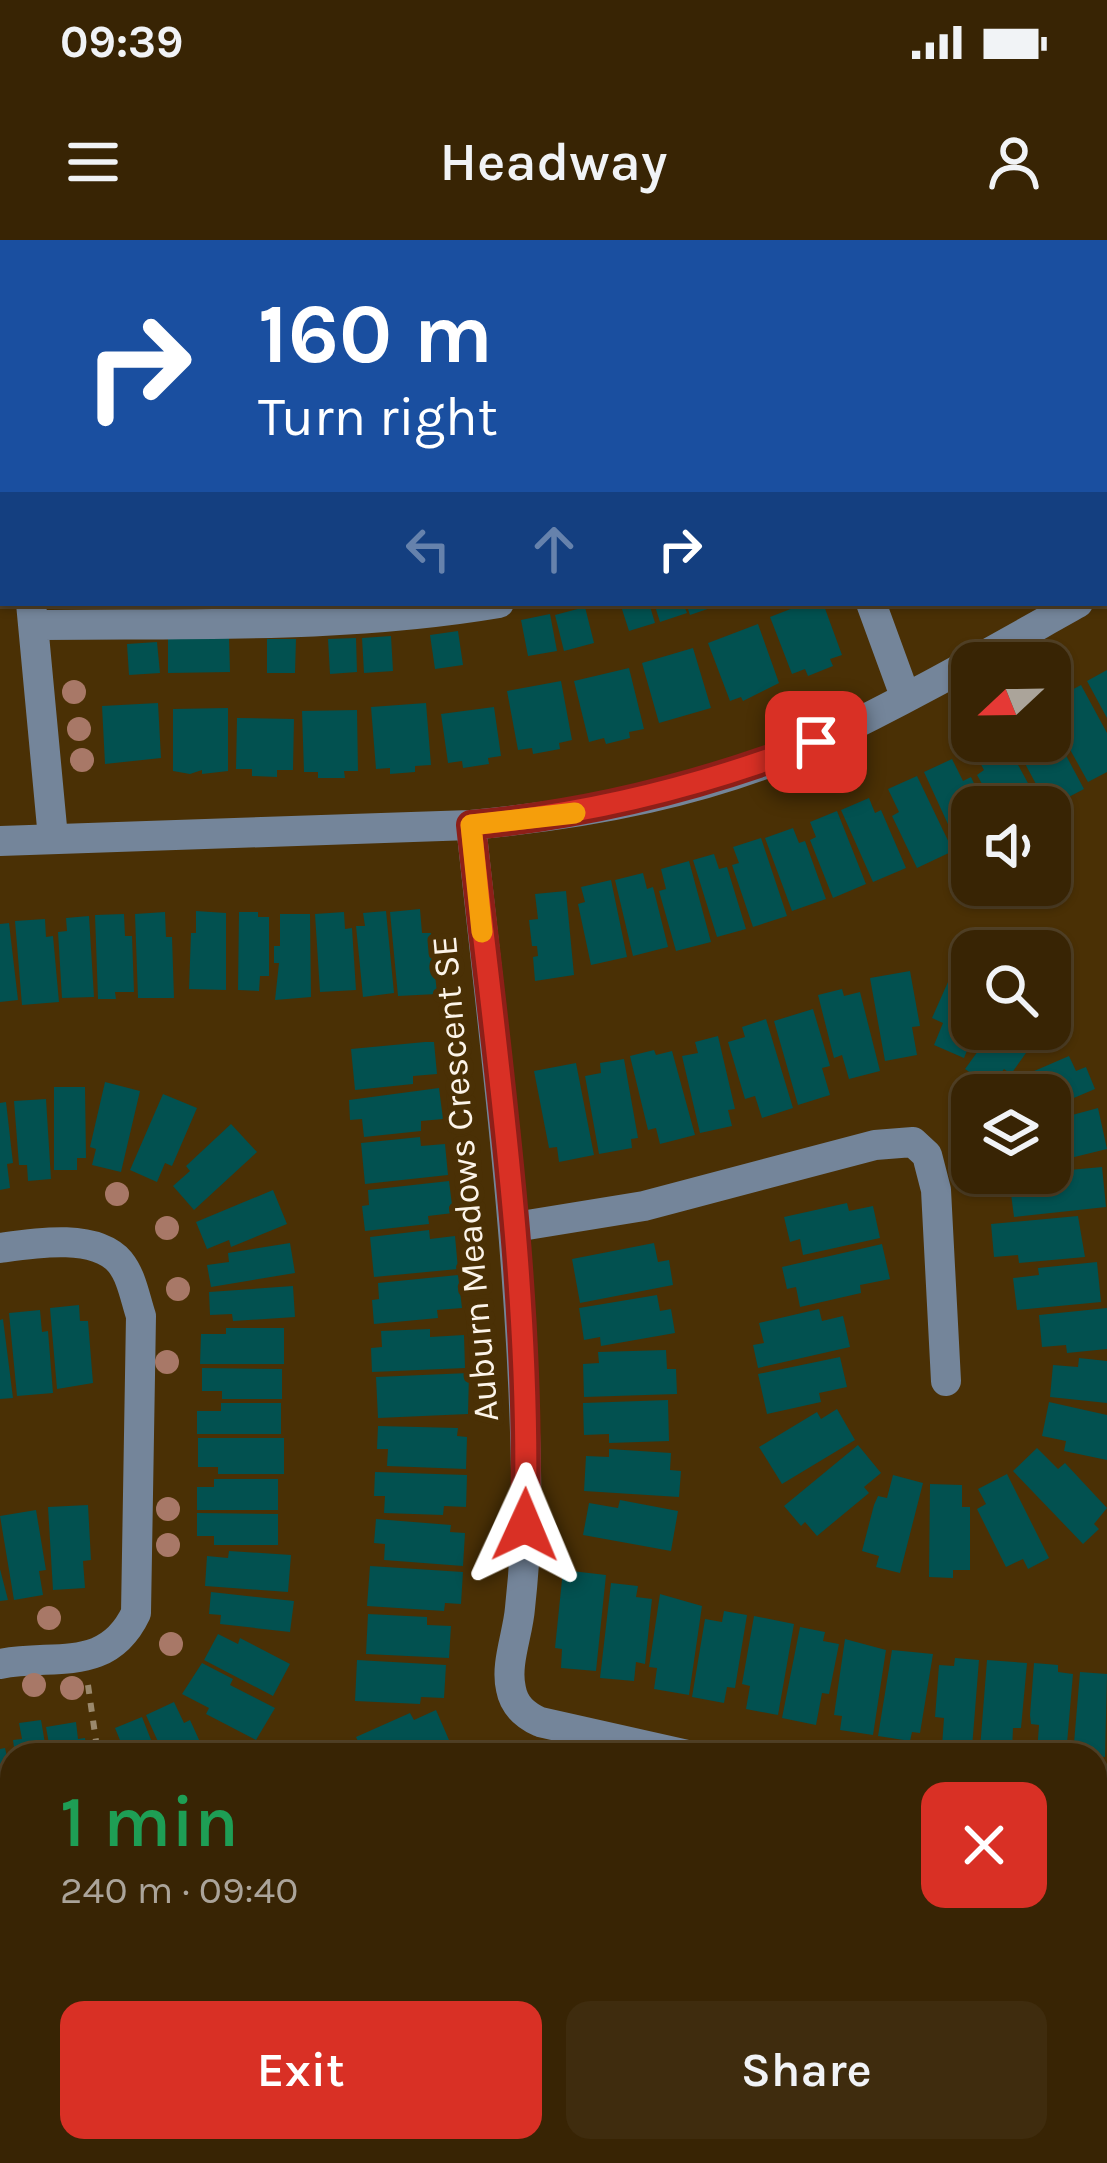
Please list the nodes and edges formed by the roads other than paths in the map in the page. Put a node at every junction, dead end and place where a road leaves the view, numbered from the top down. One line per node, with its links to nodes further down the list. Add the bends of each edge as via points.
1 (481, 606): 4 (street, via 334,620)
2 (872, 606): 5 (street)
3 (1072, 606): 5 (street)
4 (32, 614): 7 (street)
5 (905, 696): 6 (street, via 740,772 624,804)
6 (471, 825): 7 (street); 9 (street, Auburn Meadows Crescent SE)
7 (53, 838): 8 (street)
8 (0, 841)
9 (514, 1227): 11 (street, via 644,1206 913,1142 927,1155 936,1190); 13 (street, Auburn Meadows Crescent SE, via 526,1482 512,1693 540,1722)
10 (0, 1248): 12 (street, via 99,1246 129,1277 141,1316 136,1613 108,1649)
11 (946, 1381)
12 (0, 1664)
13 (634, 1743)

